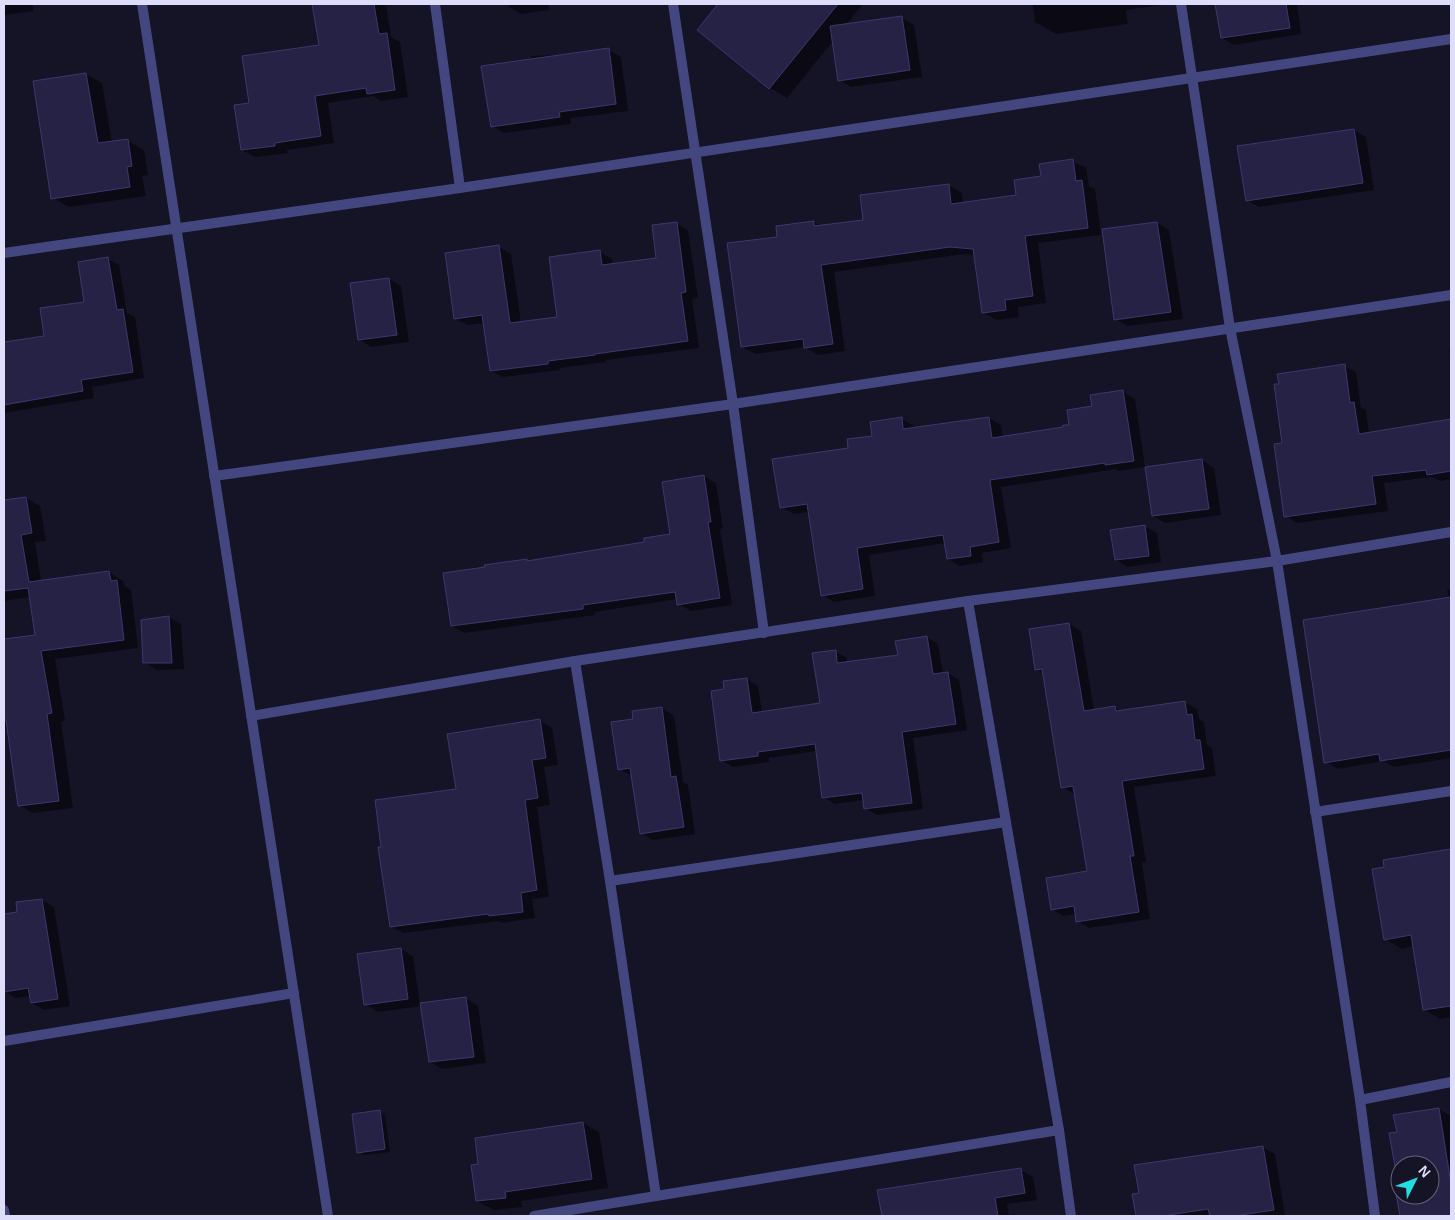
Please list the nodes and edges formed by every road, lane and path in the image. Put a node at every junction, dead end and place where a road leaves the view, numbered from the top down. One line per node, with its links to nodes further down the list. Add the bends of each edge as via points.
1 (142, 4): 9 (street)
2 (435, 4): 8 (street)
3 (674, 4): 7 (street)
4 (1181, 4): 6 (street)
5 (1451, 39): 6 (street)
6 (1192, 78): 7 (street); 12 (street)
7 (696, 152): 8 (street); 13 (street)
8 (460, 188): 9 (street)
9 (176, 228): 10 (street); 14 (street)
10 (4, 253)
11 (1451, 295): 12 (street)
12 (1230, 328): 13 (street); 16 (street)
13 (733, 404): 14 (street); 18 (street)
14 (214, 476): 20 (street)
15 (1451, 532): 16 (street)
16 (1276, 561): 17 (street); 22 (street)
17 (968, 601): 18 (street); 23 (street)
18 (764, 633): 19 (street)
19 (575, 662): 20 (street); 24 (street)
20 (251, 716): 25 (street)
21 (1451, 791): 22 (street)
22 (1315, 812): 28 (street)
23 (1006, 822): 24 (street); 29 (street)
24 (610, 881): 30 (street)
25 (294, 993): 26 (street); 33 (street)
26 (4, 1041)
27 (1451, 1082): 28 (street)
28 (1360, 1100): 36 (street)
29 (1059, 1130): 30 (street); 35 (street)
30 (656, 1196): 34 (street)
31 (4, 1210): 32 (street)
32 (5, 1216)
33 (328, 1216)
34 (534, 1216)
35 (1072, 1216)
36 (1375, 1216)

